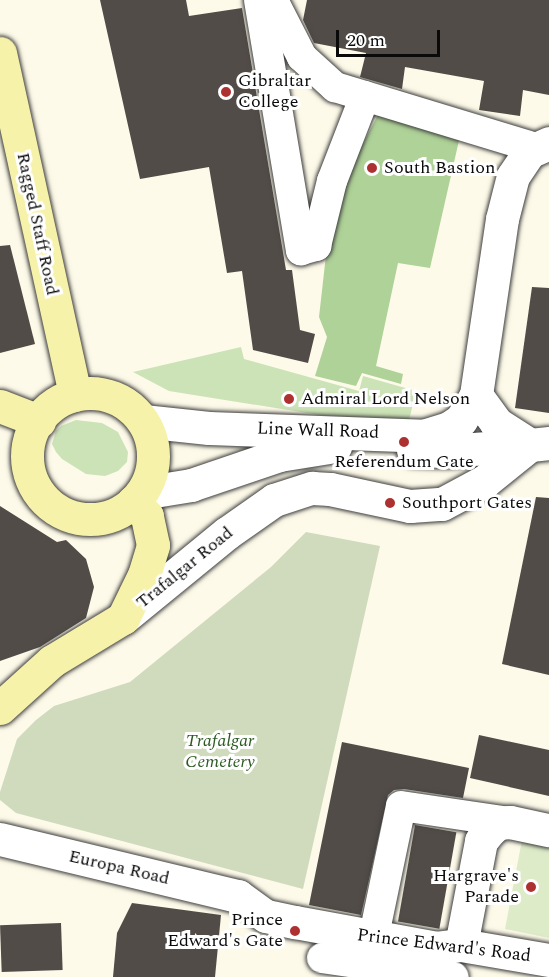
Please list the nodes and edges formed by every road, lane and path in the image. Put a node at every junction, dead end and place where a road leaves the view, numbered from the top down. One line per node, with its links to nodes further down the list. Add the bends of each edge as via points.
1 (259, 0): 4 (street, via 301,250 316,246 332,181)
2 (268, 0): 4 (street, via 275,4 302,57 334,87)
3 (0, 53): 6 (main road, Ragged Staff Road)
4 (364, 96): 5 (street)
5 (542, 146): 7 (street, Line Wall Road, via 522,161 509,189)
6 (75, 395): 9 (main road, via 48,409); 10 (main road, via 113,397)
7 (476, 395): 10 (street, Line Wall Road, via 461,420 423,436 209,428); 11 (street, via 496,423)
8 (0, 406): 9 (main road)
9 (39, 421): 13 (main road, via 28,451)
10 (142, 421): 14 (main road, via 153,444 154,457 148,482)
11 (539, 444): 14 (street, via 445,451 369,446 316,449 279,455 191,485); 15 (street, Trafalgar Road, via 485,481 442,504 425,507 390,503 312,488 274,500)
12 (0, 448): 13 (main road)
13 (28, 467): 14 (main road, via 42,498 70,516 104,518 125,509)
14 (137, 498): 15 (main road, via 147,516 153,545 144,575)
15 (123, 618): 16 (main road, Trafalgar Road, via 52,662)
16 (0, 708)
17 (510, 822): 18 (street); 21 (street, via 498,823 481,842); 22 (street, via 401,806)
18 (549, 830)
19 (0, 839): 20 (street, Europa Road)
20 (238, 896): 22 (street, Prince Edward's Road, via 266,916)
21 (461, 945): 22 (street, Prince Edward's Road); 24 (street, Prince Edward's Road)
22 (370, 951): 23 (street); 25 (street)
23 (322, 958)
24 (549, 960)
25 (454, 977)

